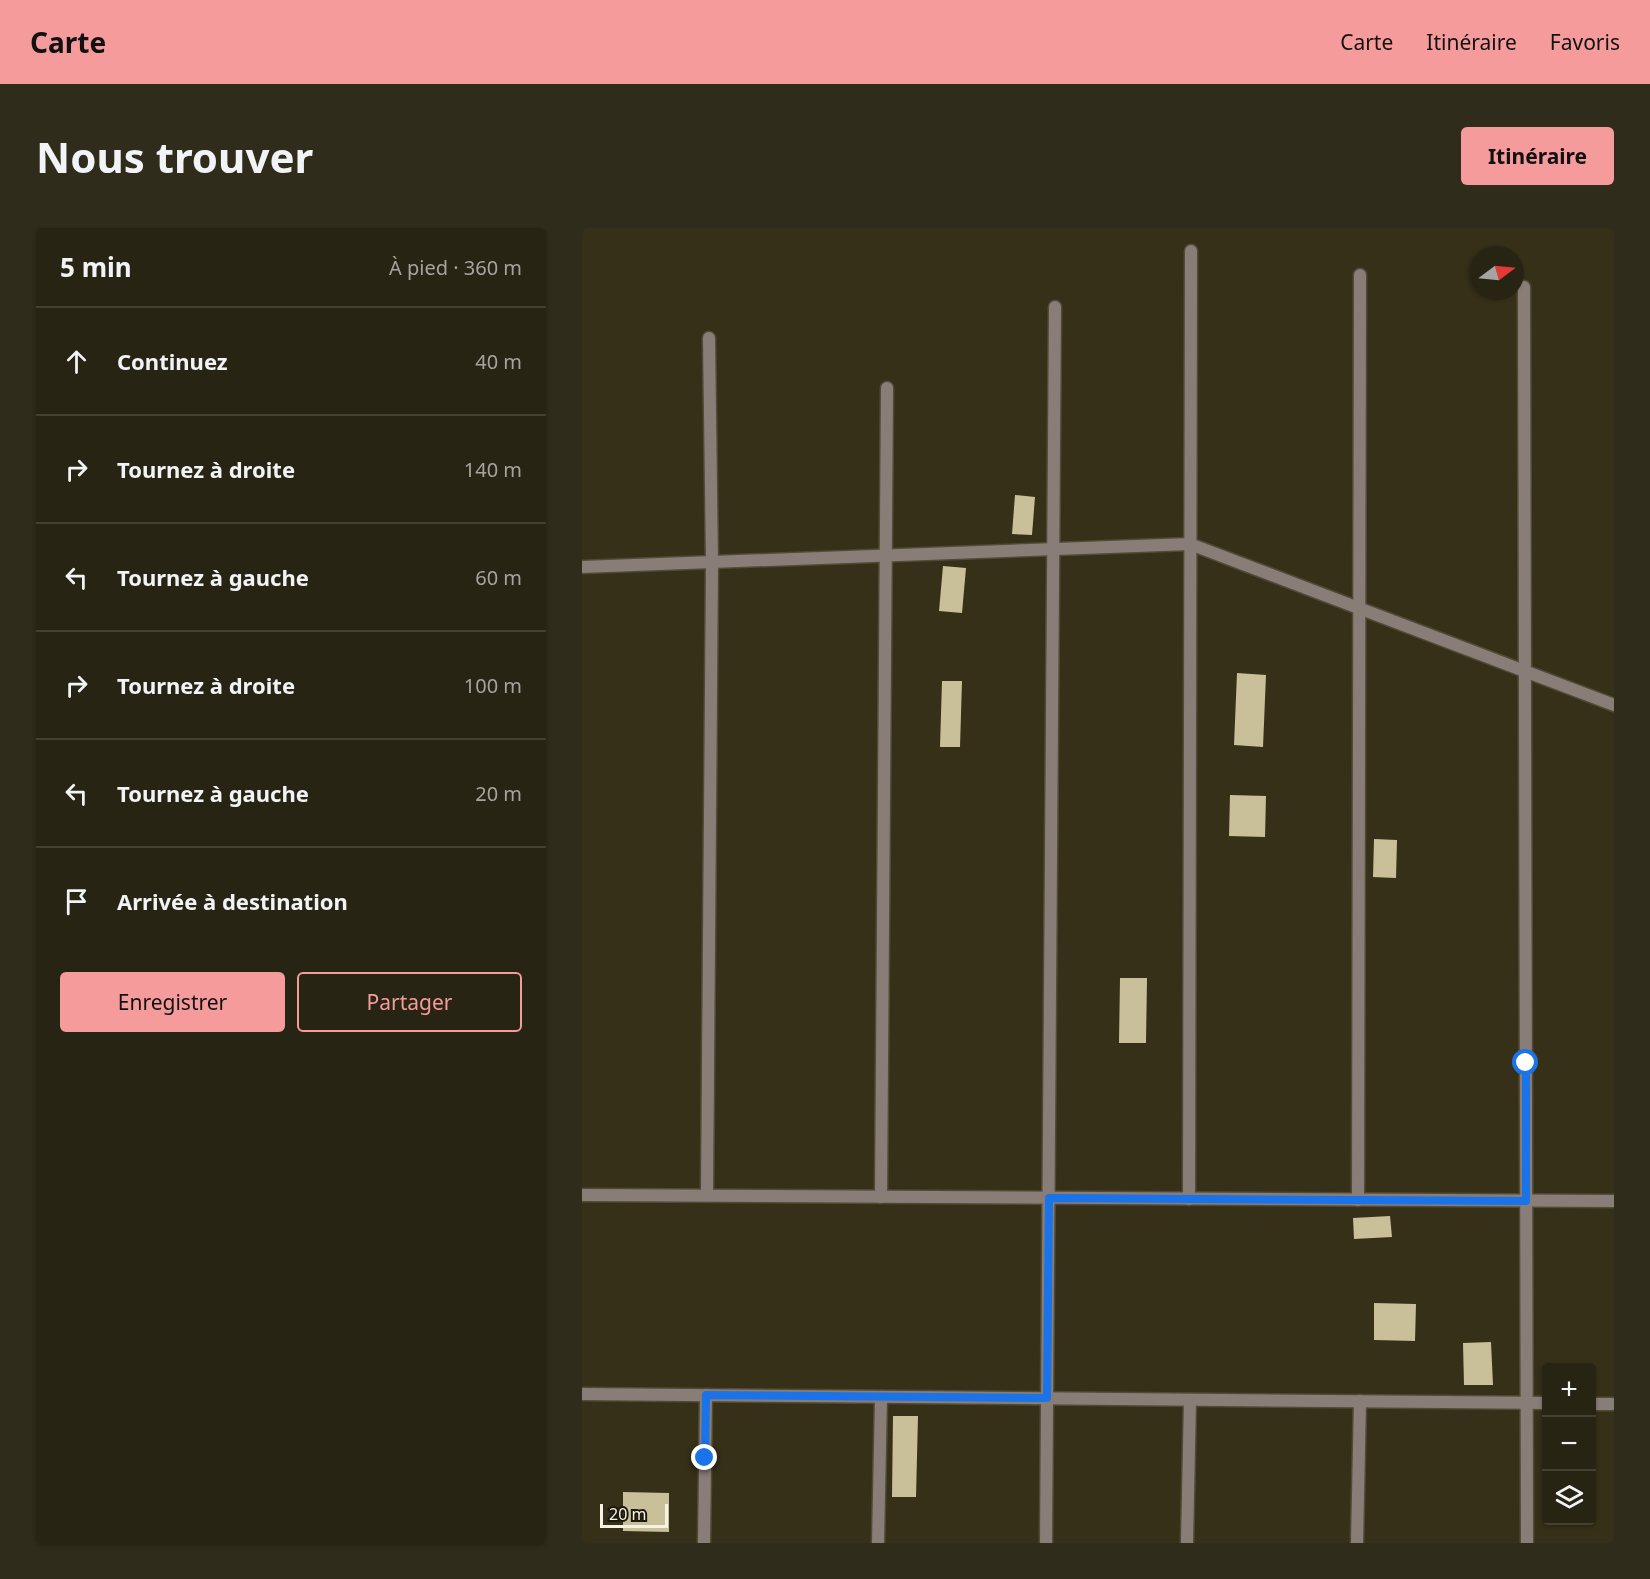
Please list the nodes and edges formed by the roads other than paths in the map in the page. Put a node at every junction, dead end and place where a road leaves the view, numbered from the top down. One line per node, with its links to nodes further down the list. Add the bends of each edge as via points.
1 (1191, 251): 7 (street)
2 (1360, 275): 12 (street)
3 (1524, 286): 13 (street)
4 (1055, 307): 8 (street)
5 (709, 338): 10 (street)
6 (887, 388): 9 (street)
7 (1190, 544): 8 (street); 12 (street); 19 (street)
8 (1053, 549): 9 (street); 18 (street)
9 (886, 556): 10 (street); 17 (street)
10 (712, 562): 11 (street); 16 (street)
11 (582, 567)
12 (1360, 608): 13 (street); 20 (street)
13 (1525, 671): 14 (street); 21 (street)
14 (1614, 705)
15 (582, 1194): 16 (street)
16 (706, 1195): 17 (street)
17 (881, 1197): 18 (street)
18 (1049, 1198): 19 (street); 26 (street)
19 (1189, 1199): 20 (street)
20 (1358, 1200): 21 (street)
21 (1526, 1201): 22 (street); 29 (street)
22 (1614, 1201)
23 (582, 1394): 24 (street)
24 (706, 1395): 25 (street); 33 (street)
25 (881, 1397): 26 (street); 34 (street)
26 (1047, 1398): 27 (street); 35 (street)
27 (1190, 1400): 28 (street); 36 (street)
28 (1360, 1401): 29 (street); 37 (street)
29 (1527, 1403): 30 (street); 38 (street)
30 (1542, 1403)
31 (1596, 1404): 32 (street)
32 (1614, 1404)
33 (704, 1543)
34 (878, 1543)
35 (1046, 1543)
36 (1187, 1543)
37 (1357, 1543)
38 (1527, 1543)

